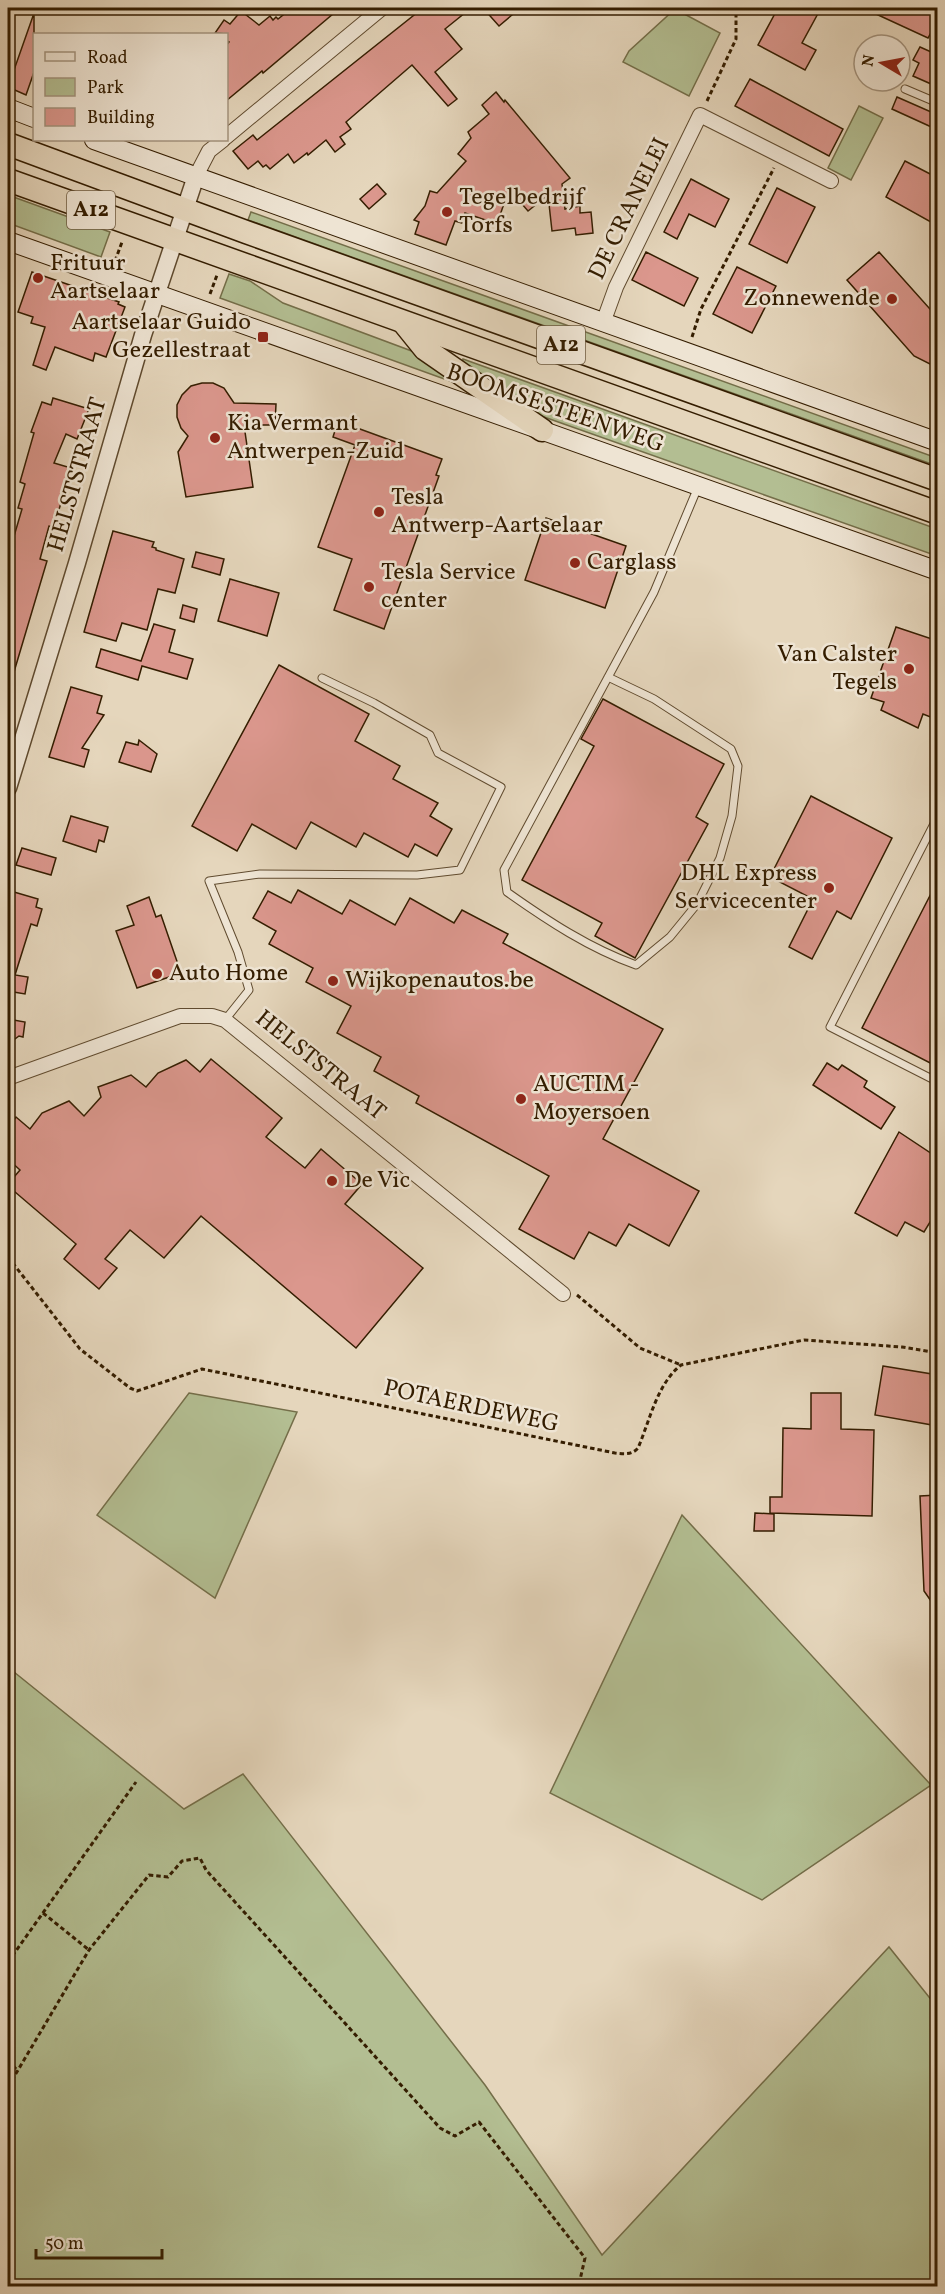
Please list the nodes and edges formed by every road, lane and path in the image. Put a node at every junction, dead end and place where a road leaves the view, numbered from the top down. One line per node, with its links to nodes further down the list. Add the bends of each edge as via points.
1 (382, 8): 8 (street)
2 (736, 8): 6 (path, via 736,39)
3 (912, 92): 4 (lane)
4 (938, 103)
5 (8, 108): 7 (main road)
6 (700, 115): 12 (street); 21 (street, DE CRANELEI, via 616,287)
7 (33, 118)
8 (228, 136)
9 (97, 141): 13 (main road)
10 (221, 141): 13 (street, via 209,151)
11 (8, 144): 16 (highway, A12)
12 (780, 156): 15 (street); 22 (path, via 701,309)
13 (196, 176): 16 (street, HELSTSTRAAT); 21 (main road)
14 (8, 180): 17 (highway, A12)
15 (831, 181)
16 (184, 209): 17 (street, HELSTSTRAAT); 25 (highway, A12)
17 (175, 240): 19 (street, HELSTSTRAAT); 20 (highway, A12)
18 (8, 241): 19 (main road, BOOMSESTEENWEG)
19 (156, 294): 23 (main road, BOOMSESTEENWEG); 31 (street, HELSTSTRAAT)
20 (403, 321): 23 (highway, via 426,349); 27 (highway, A12)
21 (603, 323): 22 (main road)
22 (688, 353): 24 (main road)
23 (542, 430): 26 (main road, BOOMSESTEENWEG)
24 (938, 442)
25 (938, 480)
26 (699, 485): 28 (main road, BOOMSESTEENWEG); 29 (lane, via 654,592)
27 (938, 513)
28 (938, 571)
29 (608, 677): 29 (lane, via 504,870 507,892 604,953 636,965 670,937 697,904 720,858 732,816 738,766 731,749 654,699)
30 (322, 678): 33 (lane, via 430,735 438,753 501,787 460,870 417,875 260,874 209,881 249,990)
31 (8, 788)
32 (938, 816): 35 (lane, via 830,1027)
33 (225, 1020): 34 (street, HELSTSTRAAT, via 180,1016); 37 (street, HELSTSTRAAT)
34 (8, 1078)
35 (938, 1082)
36 (8, 1257): 39 (path, POTAERDEWEG, via 80,1349 137,1391 202,1369 628,1454 638,1448 663,1385)
37 (563, 1294): 39 (path, via 577,1295 640,1348)
38 (938, 1353): 39 (path, via 804,1340)
39 (681, 1365)
40 (136, 1782): 41 (path)
41 (43, 1913): 42 (path); 43 (path)
42 (89, 1950): 45 (path); 47 (path, via 149,1875 168,1876 182,1861 200,1858 206,1870 440,2128 455,2136 479,2122 585,2258 580,2280)
43 (8, 1962)
44 (8, 2060): 45 (path)
45 (17, 2070): 46 (path)
46 (8, 2087)
47 (583, 2286)

